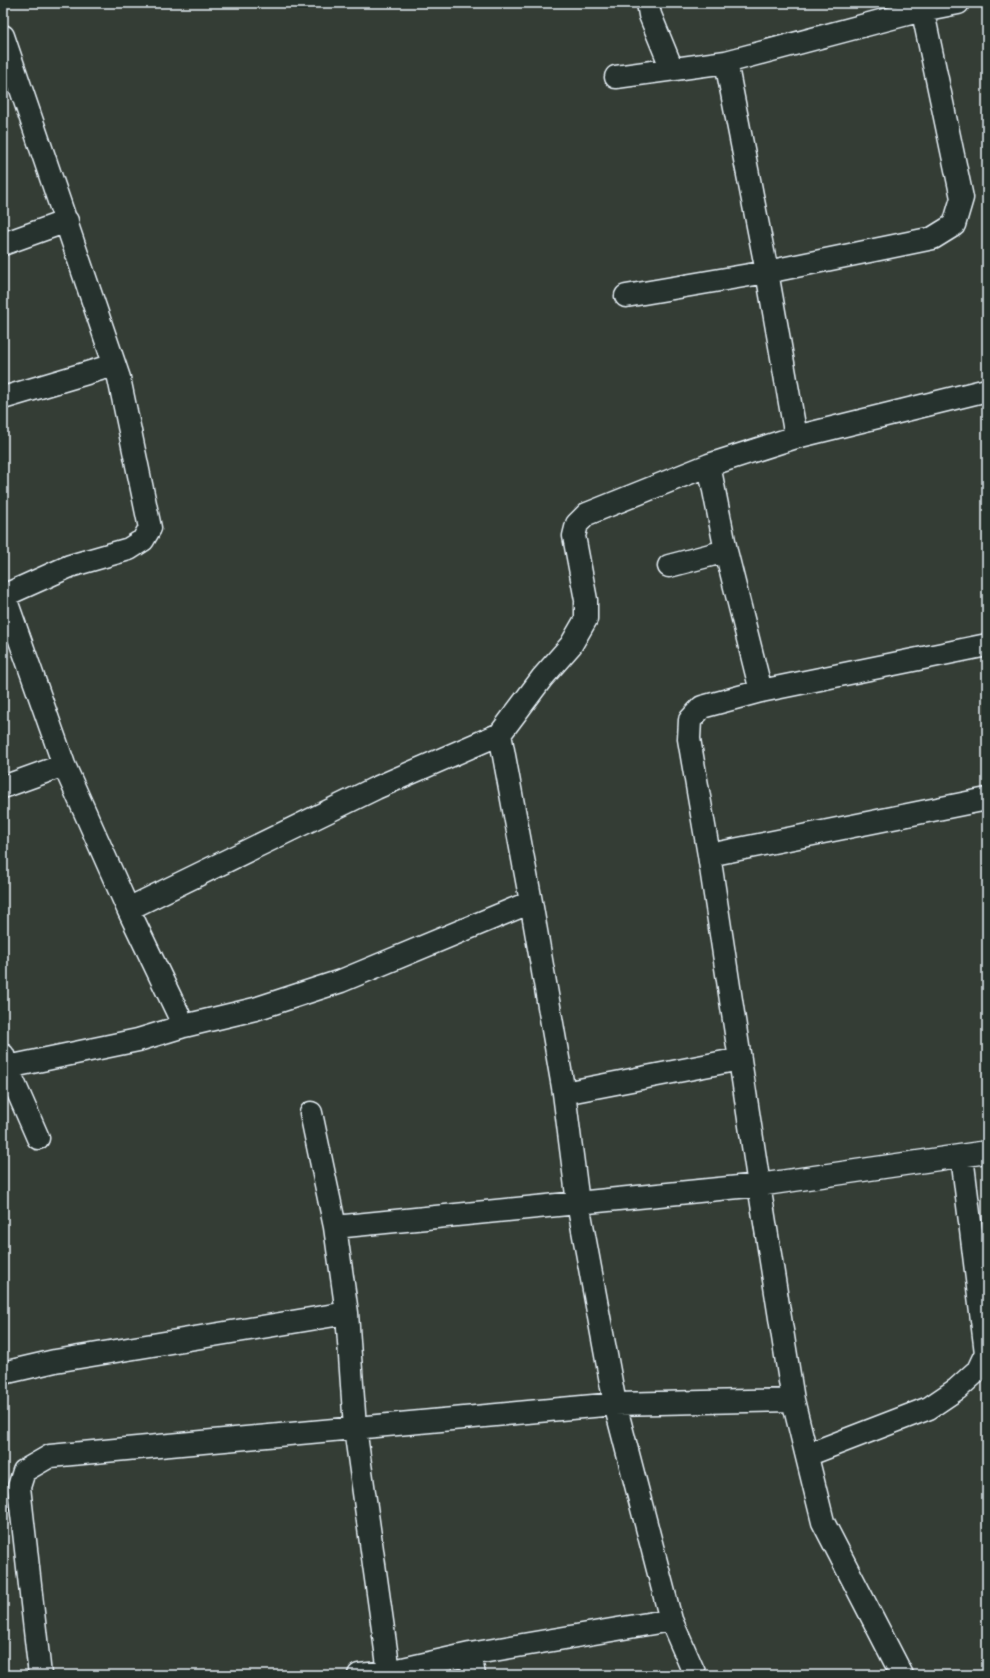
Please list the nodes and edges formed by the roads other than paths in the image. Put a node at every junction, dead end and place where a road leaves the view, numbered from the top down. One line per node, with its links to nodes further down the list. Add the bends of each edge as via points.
1 (648, 3): 6 (street, via 650,15)
2 (958, 3): 3 (street)
3 (921, 6): 5 (street); 10 (street, via 962,198 954,225 933,238)
4 (3, 36): 8 (street)
5 (726, 62): 6 (street); 10 (street)
6 (672, 69): 7 (street)
7 (616, 77)
8 (67, 221): 9 (street); 12 (street)
9 (3, 244)
10 (767, 272): 11 (street); 15 (street)
11 (626, 296)
12 (114, 365): 14 (street); 19 (street, via 119,378 150,528 143,540 129,549 70,566)
13 (987, 390): 15 (street)
14 (3, 398)
15 (796, 437): 16 (street)
16 (709, 465): 17 (street); 22 (street, via 587,514 577,524 574,536 586,600 586,619 572,645 542,678)
17 (726, 551): 18 (street); 21 (street)
18 (669, 566)
19 (4, 595): 23 (street)
20 (987, 645): 21 (street)
21 (761, 691): 26 (street, via 702,707 690,720 688,739)
22 (500, 734): 27 (street); 28 (street, via 376,788)
23 (64, 765): 24 (street); 28 (street)
24 (3, 787)
25 (987, 799): 26 (street)
26 (709, 856): 30 (street)
27 (531, 902): 29 (street, via 340,981 255,1009); 32 (street)
28 (128, 909): 29 (street)
29 (184, 1026): 31 (street, via 138,1040)
30 (740, 1059): 32 (street); 37 (street)
31 (4, 1064): 34 (street)
32 (564, 1093): 38 (street)
33 (311, 1113): 39 (street)
34 (38, 1138)
35 (987, 1152): 36 (street)
36 (962, 1156): 37 (street); 45 (street, via 986,1353 978,1370 930,1408)
37 (759, 1185): 38 (street); 42 (street)
38 (578, 1203): 39 (street); 43 (street)
39 (336, 1227): 40 (street)
40 (347, 1312): 41 (street, via 63,1360); 44 (street)
41 (3, 1373)
42 (794, 1400): 43 (street); 45 (street)
43 (616, 1404): 44 (street); 46 (street)
44 (355, 1428): 48 (street); 49 (street, via 50,1456 24,1471 19,1487)
45 (807, 1455): 52 (street, via 823,1522)
46 (671, 1620): 47 (street); 51 (street)
47 (472, 1665): 48 (street)
48 (388, 1672): 50 (street)
49 (40, 1675)
50 (359, 1675)
51 (695, 1675)
52 (902, 1675)

